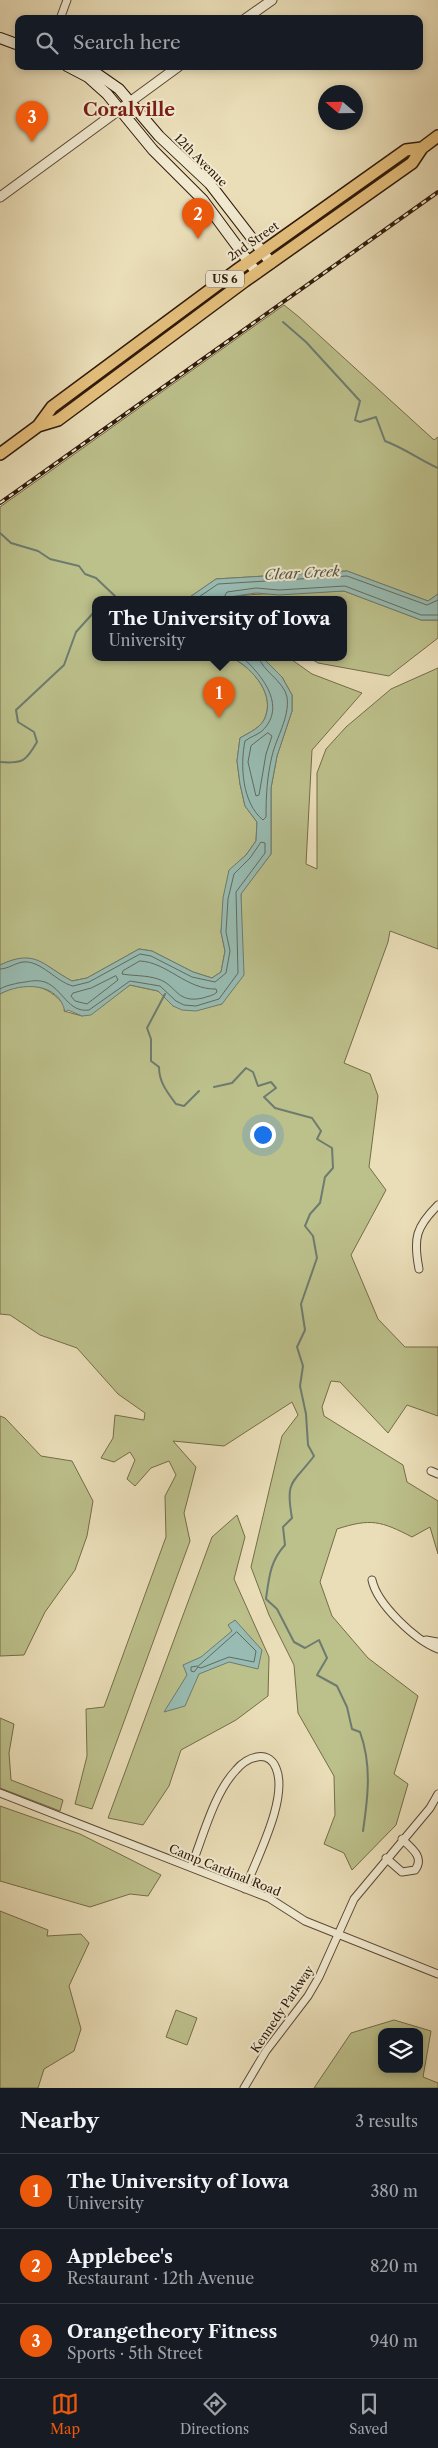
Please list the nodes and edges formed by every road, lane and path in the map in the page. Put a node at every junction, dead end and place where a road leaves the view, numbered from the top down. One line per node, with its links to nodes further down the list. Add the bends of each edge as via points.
1 (67, 0): 3 (street)
2 (272, 0): 4 (street)
3 (61, 15)
4 (251, 15)
5 (0, 38): 6 (main road)
6 (15, 44)
7 (74, 70): 11 (main road, via 98,85)
8 (88, 70): 10 (main road, 12th Avenue, via 107,79)
9 (173, 70): 10 (street)
10 (130, 101): 11 (street); 15 (main road, 12th Avenue, via 159,136 210,184)
11 (118, 109): 14 (street); 16 (main road, via 159,158 203,200)
12 (438, 136): 13 (main road, 2nd Street / US 6)
13 (422, 148): 15 (main road, 2nd Street / US 6, via 406,150); 17 (main road, 2nd Street / US 6, via 412,163)
14 (0, 197)
15 (262, 252): 16 (main road, 2nd Street / US 6); 17 (main road, 12th Avenue)
16 (249, 261): 18 (main road); 19 (main road, 2nd Street / US 6, via 52,407)
17 (271, 263): 18 (main road, 2nd Street / US 6)
18 (257, 273): 19 (main road, 2nd Street / US 6, via 58,420)
19 (38, 426): 20 (main road, 2nd Street / US 6)
20 (0, 454)
21 (438, 1205): 22 (street, via 417,1232 415,1245)
22 (419, 1268)
23 (372, 1580): 24 (street, via 379,1598 402,1623)
24 (426, 1640): 25 (street); 26 (street)
25 (438, 1642)
26 (438, 1649)
27 (0, 1793): 31 (street, Camp Cardinal Road)
28 (438, 1794): 29 (street, Kennedy Parkway)
29 (402, 1840): 30 (street, Kennedy Parkway); 30 (street, via 418,1855 415,1870 402,1872)
30 (386, 1858): 33 (street, Kennedy Parkway, via 354,1900)
31 (191, 1867): 32 (street, Camp Cardinal Road); 32 (street, via 227,1781 246,1760 255,1756 266,1757 277,1768 278,1798)
32 (245, 1888): 33 (street, Camp Cardinal Road)
33 (338, 1935): 34 (street, Camp Cardinal Road); 35 (street, Kennedy Parkway, via 308,1996 266,2051)
34 (438, 1974)
35 (244, 2088)

